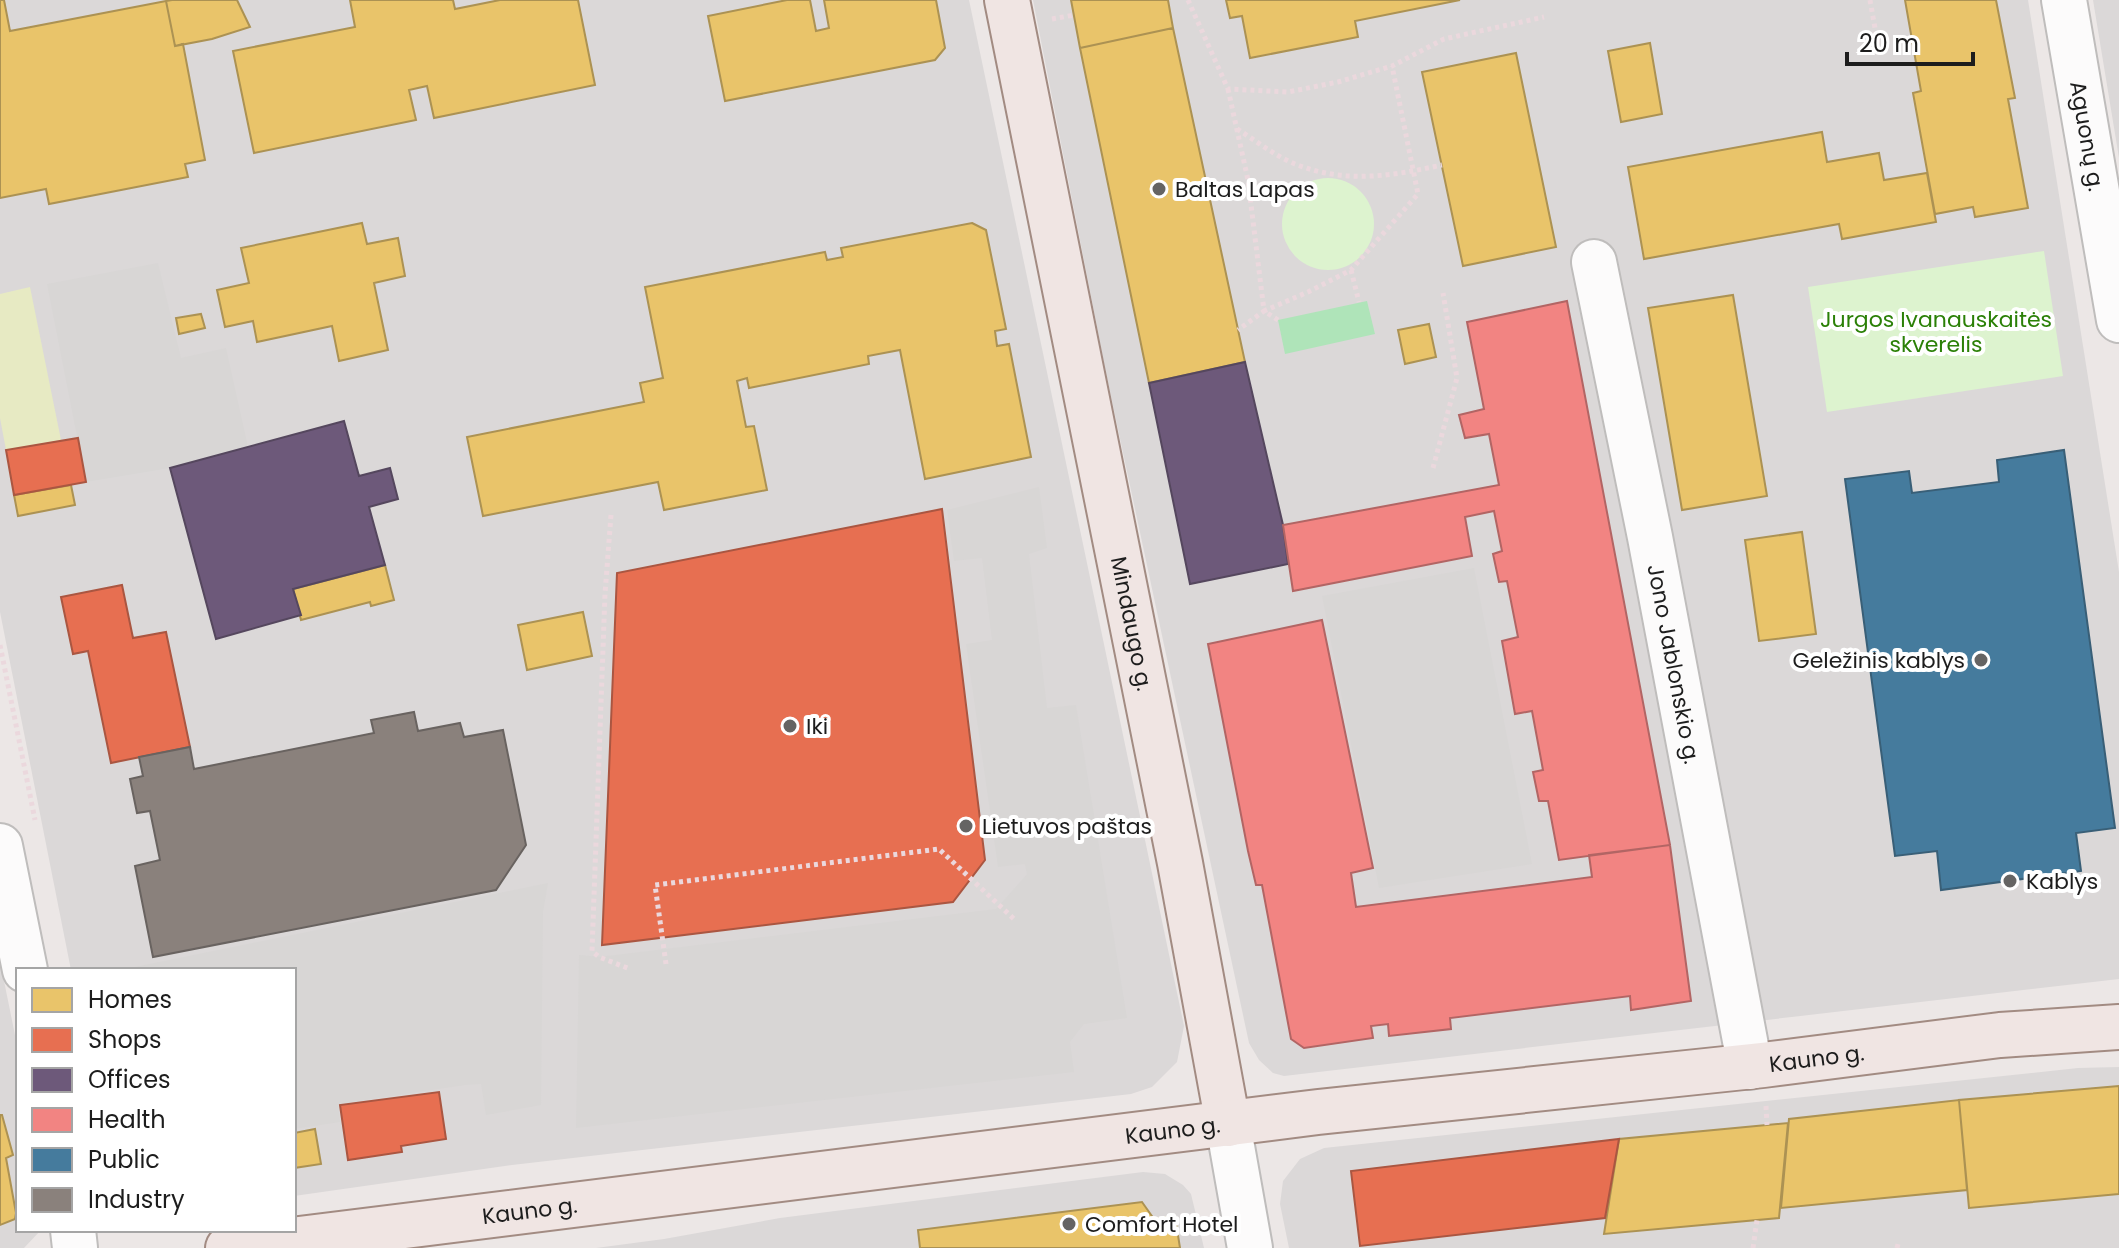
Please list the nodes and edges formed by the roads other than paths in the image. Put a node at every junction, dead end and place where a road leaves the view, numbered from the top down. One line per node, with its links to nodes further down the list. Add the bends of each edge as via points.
1 (1007, 0): 9 (main road, Mindaugo g.)
2 (2064, 0): 4 (street, Aguonų g.)
3 (1594, 262): 8 (street, Jono Jablonskio g.)
4 (2119, 320)
5 (19, 838): 6 (street)
6 (25, 968)
7 (2119, 1027): 8 (main road, Kauno g., via 2000,1035)
8 (1750, 1067): 9 (main road, Kauno g.)
9 (1228, 1124): 10 (main road, Kauno g.); 11 (street, Mindaugo g.)
10 (228, 1248)
11 (1250, 1248)

